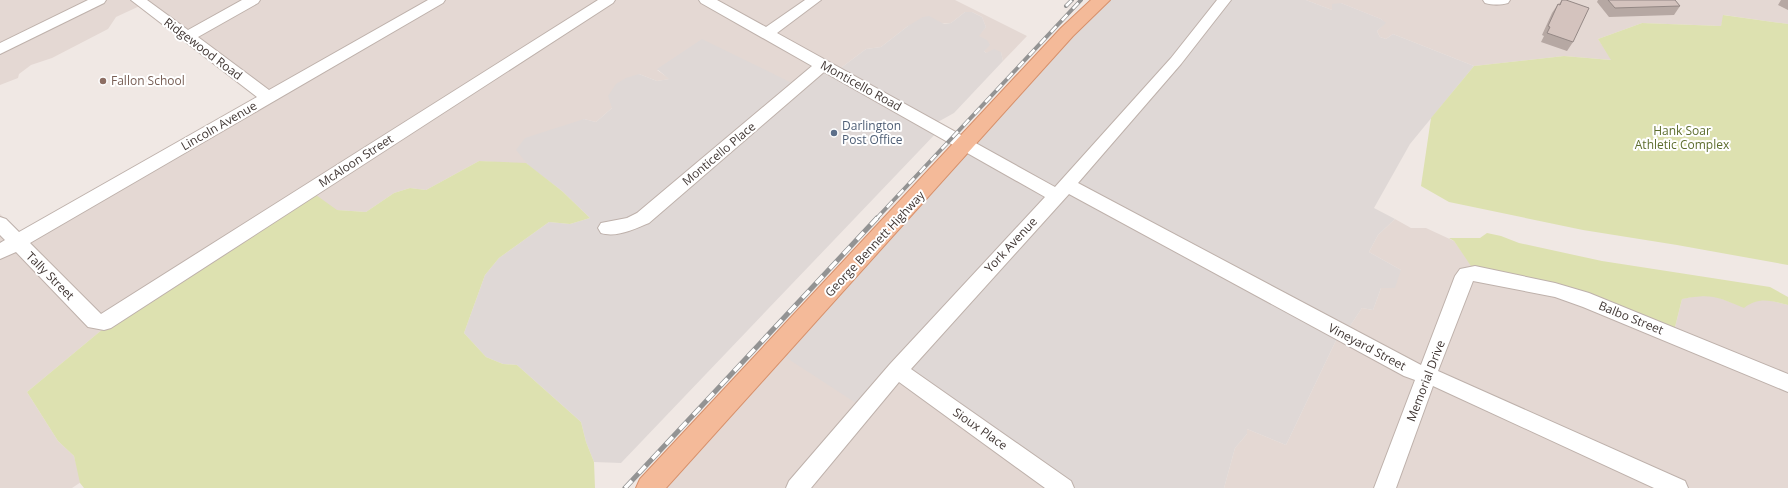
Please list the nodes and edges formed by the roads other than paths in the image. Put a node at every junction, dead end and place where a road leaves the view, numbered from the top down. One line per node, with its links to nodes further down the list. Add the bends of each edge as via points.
1 (99, 0): 12 (street)
2 (138, 0): 11 (street, Ridgewood Road)
3 (253, 0): 11 (street)
4 (438, 0): 14 (street, Lincoln Avenue)
5 (608, 0): 22 (street, McAloon Street)
6 (706, 0): 10 (street, Monticello Road)
7 (814, 0): 10 (street)
8 (1101, 0): 15 (main road, George Bennett Highway, via 1066,32)
9 (1224, 0): 16 (street, York Avenue, via 1176,60)
10 (766, 34): 13 (street, Monticello Road)
11 (187, 37): 14 (street, Ridgewood Road)
12 (0, 49)
13 (822, 65): 15 (street, Monticello Road); 18 (street, Monticello Place, via 643,218 630,224)
14 (269, 98): 19 (street, Lincoln Avenue)
15 (966, 144): 16 (street, Monticello Road); 26 (main road, George Bennett Highway)
16 (1062, 191): 23 (street, York Avenue); 24 (street, Vineyard Street, via 1411,370)
17 (0, 224): 19 (street, Tally Street)
18 (607, 228)
19 (17, 242): 20 (street, Lincoln Avenue); 22 (street, Tally Street, via 95,321)
20 (0, 252)
21 (1467, 274): 24 (street, Memorial Drive, via 1462,281); 25 (street, Balbo Street, via 1475,273 1566,293)
22 (104, 322)
23 (897, 370): 27 (street, York Avenue); 28 (street, Sioux Place)
24 (1428, 376): 29 (street, Memorial Drive); 30 (street, Vineyard Street)
25 (1788, 383)
26 (649, 488)
27 (797, 488)
28 (1063, 488)
29 (1385, 488)
30 (1677, 488)

